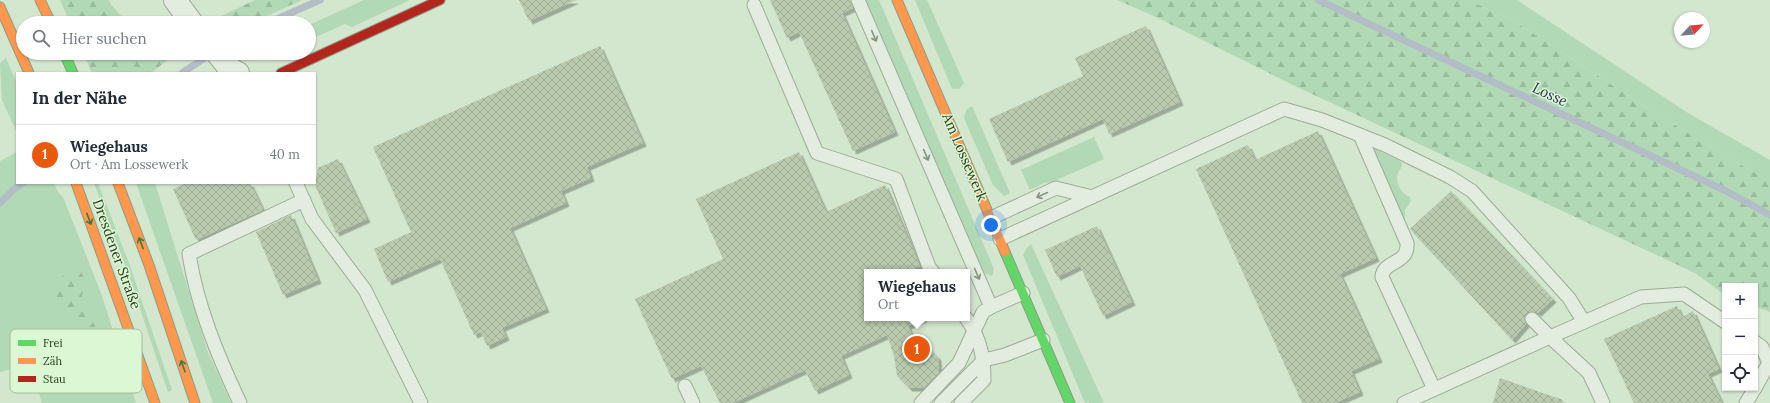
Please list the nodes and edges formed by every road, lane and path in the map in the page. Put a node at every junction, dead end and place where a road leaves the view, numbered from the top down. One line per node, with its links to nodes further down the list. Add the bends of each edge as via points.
1 (40, 0): 8 (street)
2 (175, 0): 9 (street)
3 (440, 0): 11 (street)
4 (858, 0): 28 (lane, one-way to 28)
5 (897, 0): 24 (street, Am Lossewerk)
6 (754, 5): 26 (lane, via 816,153 896,179)
7 (0, 7): 10 (street)
8 (48, 16)
9 (187, 16)
10 (16, 43)
11 (316, 57)
12 (23, 60): 15 (street)
13 (67, 60): 16 (street)
14 (309, 60): 17 (street)
15 (29, 72)
16 (73, 72)
17 (283, 72)
18 (1360, 134): 22 (lane, via 1284,109); 32 (lane, via 1450,177 1472,191 1569,298); 42 (lane, via 1407,243 1404,256 1385,270 1382,277)
19 (76, 184): 33 (street, Dresdener Straße, one-way to 33)
20 (118, 184): 45 (street, Dresdener Straße, one-way to 20, via 149,265)
21 (296, 184): 23 (lane)
22 (1092, 197): 24 (lane, one-way to 24, via 1056,188); 25 (lane)
23 (304, 200): 46 (lane, via 189,254 193,280 218,354); 47 (lane, via 312,218 365,290)
24 (990, 218): 25 (street, Am Lossewerk)
25 (1000, 239): 27 (street, Am Lossewerk)
26 (931, 269)
27 (1023, 293): 28 (lane); 36 (street, Am Lossewerk)
28 (991, 307): 34 (lane, via 983,312)
29 (1532, 319): 35 (lane)
30 (1722, 320): 32 (lane, via 1684,294 1641,297)
31 (968, 321): 34 (lane)
32 (1584, 322): 35 (lane)
33 (130, 329)
34 (975, 330): 38 (lane); 49 (lane, via 959,363)
35 (1550, 337): 42 (lane); 54 (lane, via 1589,373)
36 (1043, 340): 38 (lane, via 1005,355); 52 (street, Am Lossewerk)
37 (1758, 344): 40 (lane, via 1762,347 1769,363)
38 (984, 360): 50 (lane); 51 (lane, via 984,380)
39 (142, 365): 44 (street, Dresdener Straße, one-way to 44)
40 (1758, 383)
41 (686, 386): 48 (lane)
42 (1434, 389): 53 (lane)
43 (1753, 391): 55 (lane)
44 (155, 403)
45 (195, 403)
46 (240, 403)
47 (421, 403)
48 (693, 403)
49 (921, 403)
50 (941, 403)
51 (962, 403)
52 (1070, 403)
53 (1404, 403)
54 (1602, 403)
55 (1746, 403)

